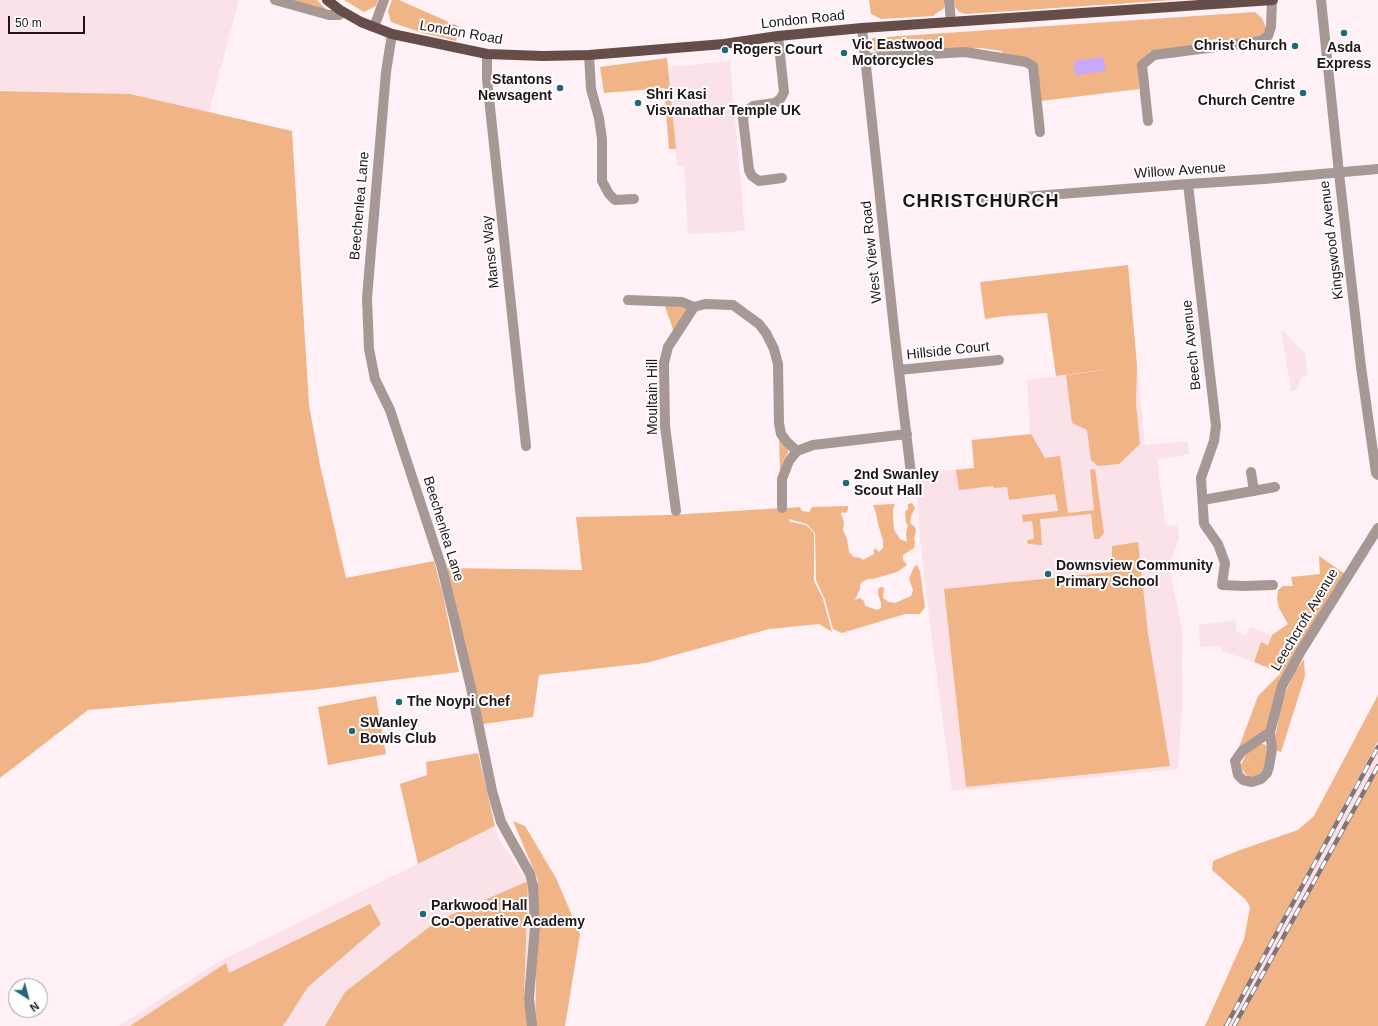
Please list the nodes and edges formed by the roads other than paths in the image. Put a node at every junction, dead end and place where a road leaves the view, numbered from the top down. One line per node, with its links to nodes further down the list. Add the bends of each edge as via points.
1 (275, 0): 7 (street, via 328,15)
2 (327, 0): 7 (main road, London Road)
3 (384, 0): 9 (street)
4 (949, 0): 8 (street)
5 (1272, 0): 8 (main road, London Road); 16 (street, via 1271,27 1268,36 1261,41 1154,55 1142,65)
6 (1321, 0): 19 (street, Kingswood Avenue)
7 (343, 12): 9 (main road, London Road)
8 (951, 21): 10 (main road, London Road)
9 (374, 27): 11 (main road, London Road)
10 (862, 28): 12 (main road, London Road); 15 (street, West View Road)
11 (392, 34): 13 (main road, London Road); 42 (street, Beechenlea Lane, via 386,72 367,298 369,349 375,379 390,410 442,568 501,822 534,885 535,927 529,998)
12 (778, 36): 14 (main road, London Road, via 724,44); 20 (street, via 784,92 775,103 753,106 743,118 749,170 752,176 758,181)
13 (487, 54): 14 (main road, London Road); 29 (street, Manse Way, via 487,79)
14 (589, 55): 22 (street, via 591,89 602,139 602,181 615,200)
15 (866, 58): 17 (street, via 965,52 1026,62 1033,66); 27 (street, West View Road)
16 (1148, 121)
17 (1040, 132)
18 (1378, 169): 19 (street, Willow Avenue)
19 (1339, 173): 21 (street, Willow Avenue); 33 (street, Kingswood Avenue, via 1361,366)
20 (782, 178)
21 (1188, 184): 23 (street, Willow Avenue); 36 (street, Beech Avenue, via 1216,426 1214,441 1201,478)
22 (634, 199)
23 (984, 200)
24 (628, 300): 25 (street, via 682,302)
25 (694, 307): 30 (street, via 705,304 733,305 759,324 766,333 778,364 780,434); 38 (street, Moultain Hill, via 668,347 664,363 665,426)
26 (999, 360): 27 (street, Hillside Court)
27 (899, 370): 28 (street, West View Road)
28 (907, 434): 30 (street, via 813,445); 32 (street, West View Road)
29 (526, 446)
30 (797, 451): 37 (street, via 788,461 782,480)
31 (1251, 472): 35 (street)
32 (911, 474)
33 (1378, 475)
34 (1275, 487): 35 (street)
35 (1254, 491): 36 (street)
36 (1203, 500): 40 (street, Beech Avenue, via 1204,524 1218,544 1225,563 1222,585)
37 (782, 508)
38 (676, 511)
39 (1378, 528): 41 (street, Leechcroft Avenue, via 1282,686)
40 (1273, 585)
41 (1270, 732): 41 (street, Leechcroft Avenue, via 1242,751 1235,761 1238,775 1243,780 1252,782 1261,779 1267,773 1272,750)
42 (532, 1026)

